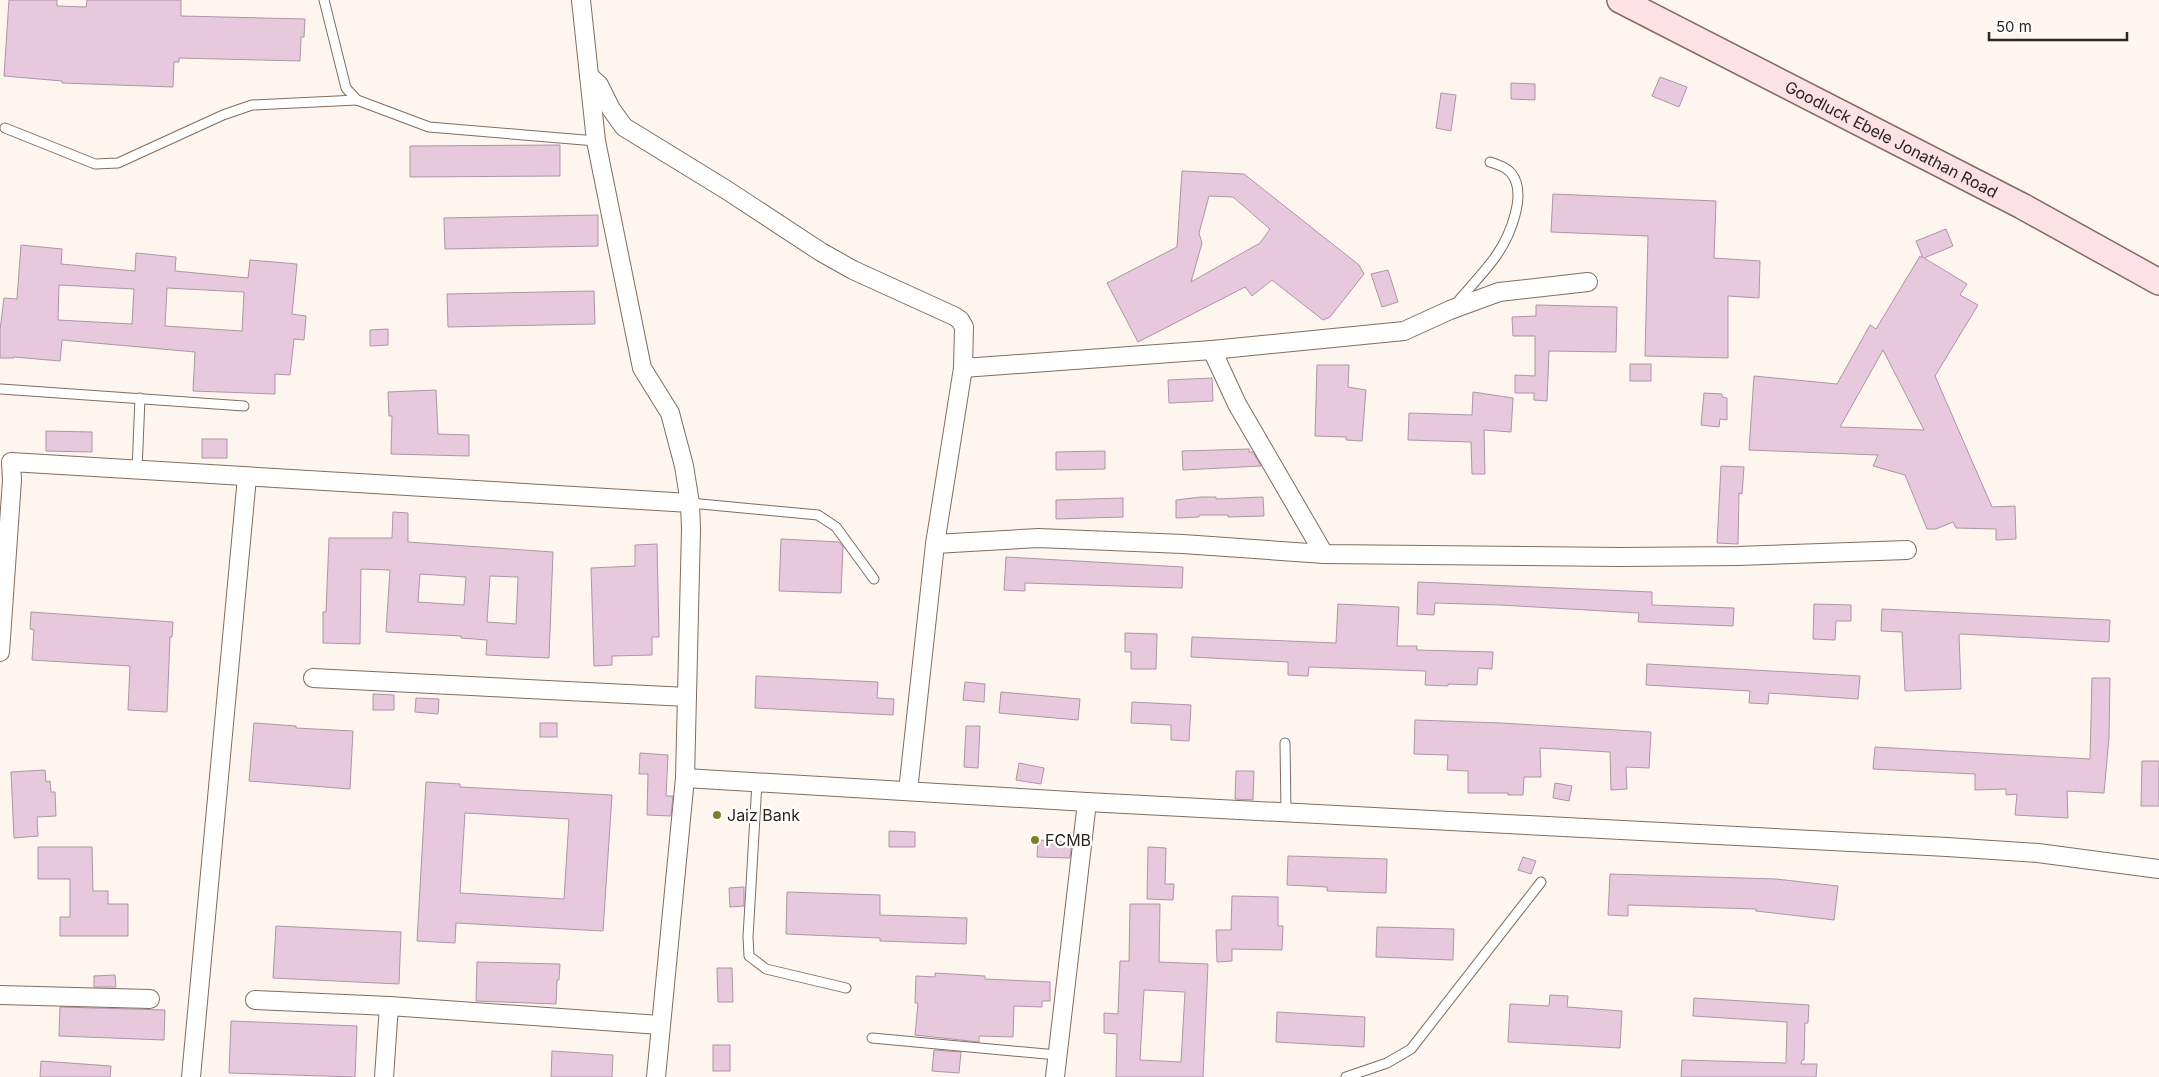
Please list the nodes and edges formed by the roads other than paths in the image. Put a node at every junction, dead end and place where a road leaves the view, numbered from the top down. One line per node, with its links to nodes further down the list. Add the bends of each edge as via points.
1 (324, 0): 5 (lane, via 346,88)
2 (581, 0): 4 (street)
3 (1620, 0): 10 (main road, Goodluck Ebele Jonathan Road, via 2022,206)
4 (588, 76): 7 (street); 13 (street, via 598,85 624,127 822,252 960,320 965,334)
5 (357, 100): 6 (lane, via 252,105 118,163 95,164); 7 (lane, via 429,127)
6 (5, 128)
7 (596, 141): 19 (street, via 642,368 670,413)
8 (1490, 162): 11 (lane, via 1511,172 1518,188 1514,220 1497,255)
9 (1588, 282): 11 (street, via 1499,292)
10 (2159, 282)
11 (1450, 310): 12 (street, via 1404,331)
12 (1212, 350): 13 (street); 22 (street, via 1237,404)
13 (963, 368): 20 (street)
14 (1, 389): 15 (lane)
15 (140, 398): 16 (lane); 17 (lane)
16 (244, 406)
17 (137, 470): 18 (street); 24 (street, via 11,462)
18 (247, 476): 19 (street); 44 (street)
19 (690, 503): 23 (lane, via 818,515 836,527); 27 (street)
20 (935, 544): 22 (street, via 1038,538); 31 (street)
21 (1907, 550): 22 (street, via 1719,556)
22 (1324, 554)
23 (874, 579)
24 (1, 619): 25 (street)
25 (0, 652)
26 (313, 678): 27 (street)
27 (687, 697): 29 (street)
28 (1285, 743): 33 (lane)
29 (685, 778): 30 (street); 41 (street)
30 (757, 782): 31 (street); 36 (lane, via 748,937 750,956 766,968)
31 (908, 791): 32 (street)
32 (1087, 802): 33 (street); 43 (street)
33 (1286, 812): 34 (street, via 2020,852)
34 (2159, 869)
35 (1541, 882): 48 (lane, via 1411,1049)
36 (846, 988)
37 (0, 995): 38 (street)
38 (150, 999)
39 (255, 1000): 40 (street)
40 (389, 1006): 41 (street); 45 (street)
41 (660, 1025): 46 (street)
42 (872, 1038): 43 (lane)
43 (1058, 1055): 47 (street)
44 (191, 1077)
45 (384, 1077)
46 (656, 1077)
47 (1055, 1077)
48 (1346, 1077)

